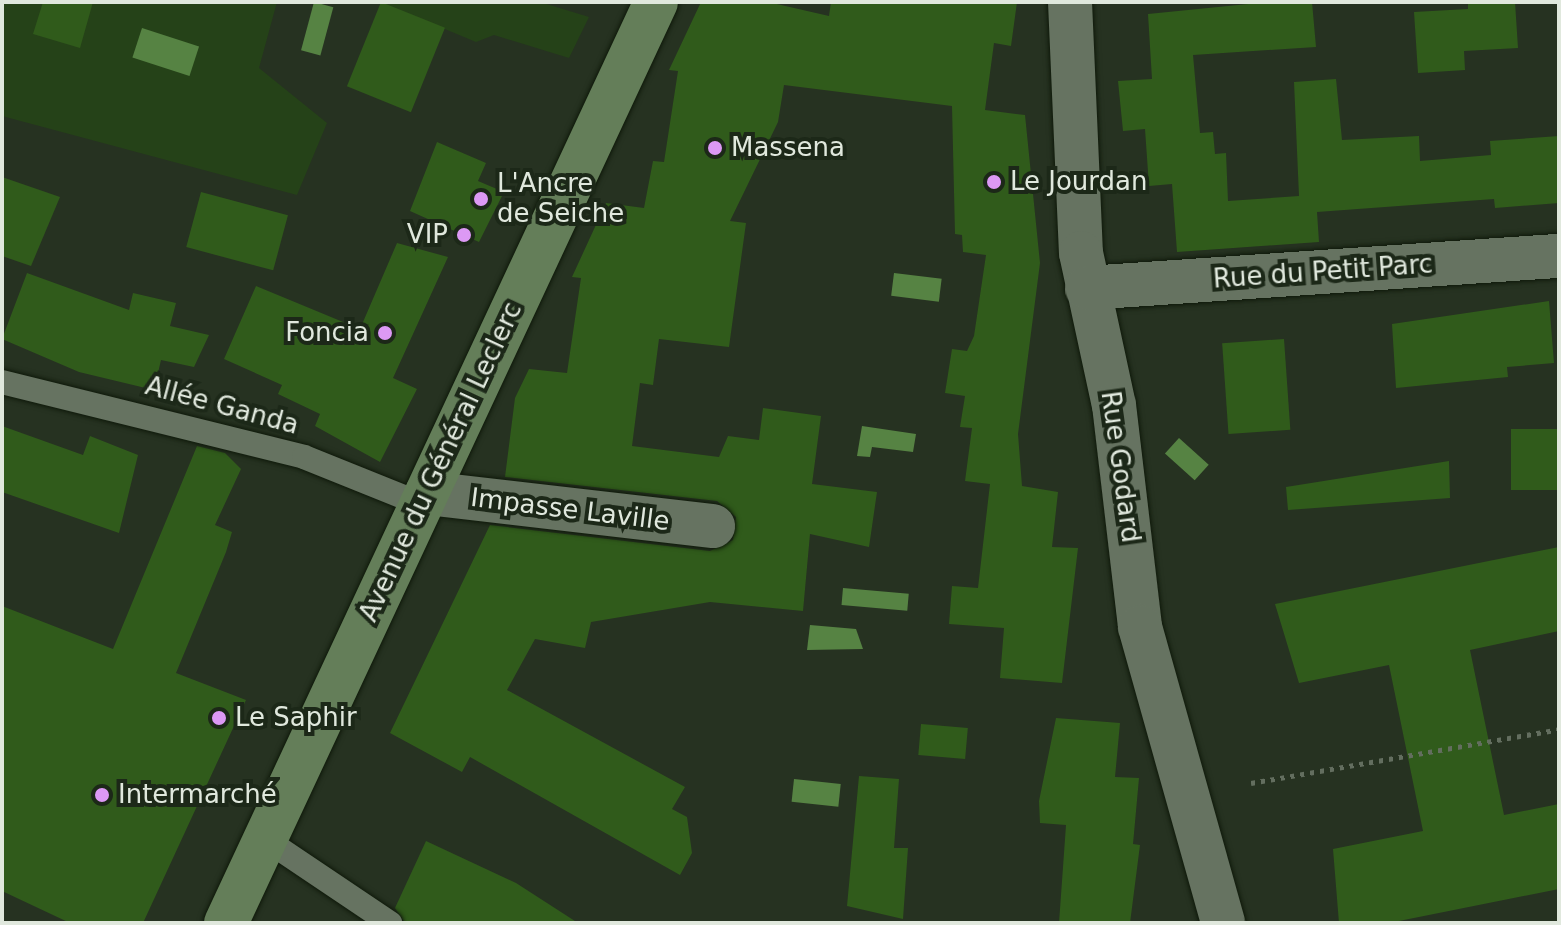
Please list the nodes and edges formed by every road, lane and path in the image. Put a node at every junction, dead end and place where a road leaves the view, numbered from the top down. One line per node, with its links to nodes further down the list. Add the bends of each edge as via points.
1 (656, 2): 6 (main road, Avenue du Général Leclerc)
2 (1070, 2): 4 (street, Rue Godard)
3 (1559, 256): 4 (street, Rue du Petit Parc)
4 (1087, 288): 13 (street, Rue Godard, via 1114,405 1140,627)
5 (2, 382): 6 (lane, Allée Ganda, via 304,457)
6 (424, 498): 7 (street, Impasse Laville); 10 (main road, Avenue du Général Leclerc)
7 (713, 526)
8 (1559, 729): 9 (path)
9 (1251, 783)
10 (265, 839): 11 (main road, Avenue du Général Leclerc); 12 (lane)
11 (226, 923)
12 (390, 923)
13 (1223, 923)

